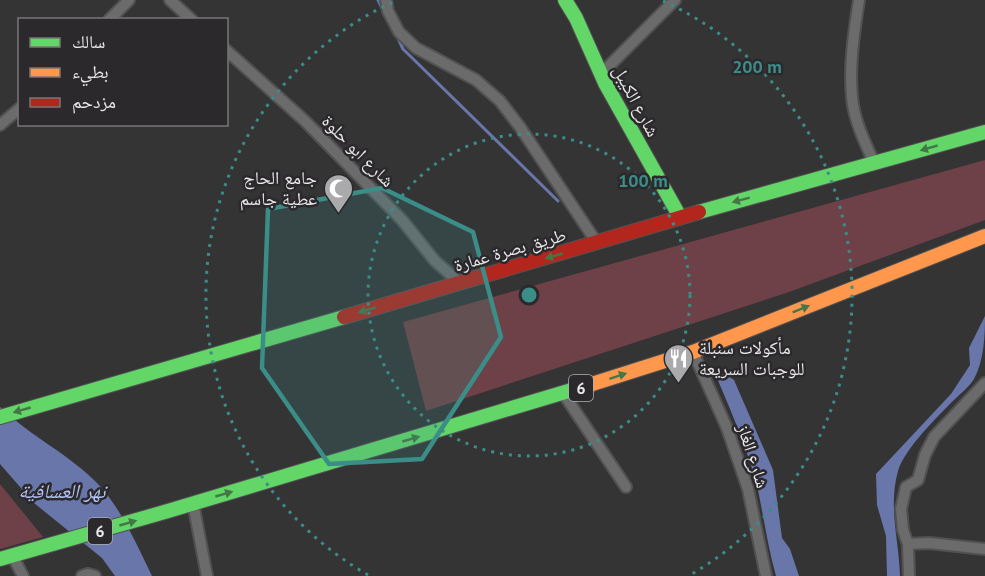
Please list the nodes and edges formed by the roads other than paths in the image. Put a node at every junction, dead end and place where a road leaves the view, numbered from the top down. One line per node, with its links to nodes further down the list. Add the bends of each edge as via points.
1 (129, 0): 7 (street)
2 (170, 0): 8 (street)
3 (386, 0): 17 (street, via 399,32 416,48 476,80 500,101)
4 (565, 0): 10 (main road, شارع الكيبل)
5 (675, 0): 10 (street)
6 (859, 0): 14 (street, via 852,52 852,98)
7 (111, 18)
8 (190, 18)
9 (228, 52): 18 (street, شارع ابو حلوة, via 305,121)
10 (601, 74): 15 (main road, شارع الكيبل)
11 (18, 110): 12 (street)
12 (0, 125)
13 (985, 132): 14 (main road, طريق بصرة عمارة, one-way to 14)
14 (874, 163): 15 (main road, طريق بصرة عمارة, one-way to 15)
15 (680, 217): 17 (main road, طريق بصرة عمارة)
16 (985, 236): 19 (main road, 6, one-way to 16)
17 (597, 243): 18 (main road, طريق بصرة عمارة, one-way to 18)
18 (460, 283): 22 (main road, طريق بصرة عمارة, one-way to 22)
19 (693, 352): 21 (main road, 6, one-way to 19); 32 (street, شارع الغاز, via 727,428 748,489)
20 (985, 382): 25 (street, via 934,437 918,480 906,487 901,509)
21 (563, 393): 23 (street); 24 (main road, 6, one-way to 21)
22 (0, 417)
23 (626, 487)
24 (193, 503): 27 (main road, 6, one-way to 24); 31 (street)
25 (908, 544): 26 (street); 33 (street)
26 (985, 549)
27 (6, 557): 28 (street)
28 (23, 576)
29 (82, 576): 30 (street)
30 (95, 576)
31 (207, 576)
32 (766, 576)
33 (909, 576)

